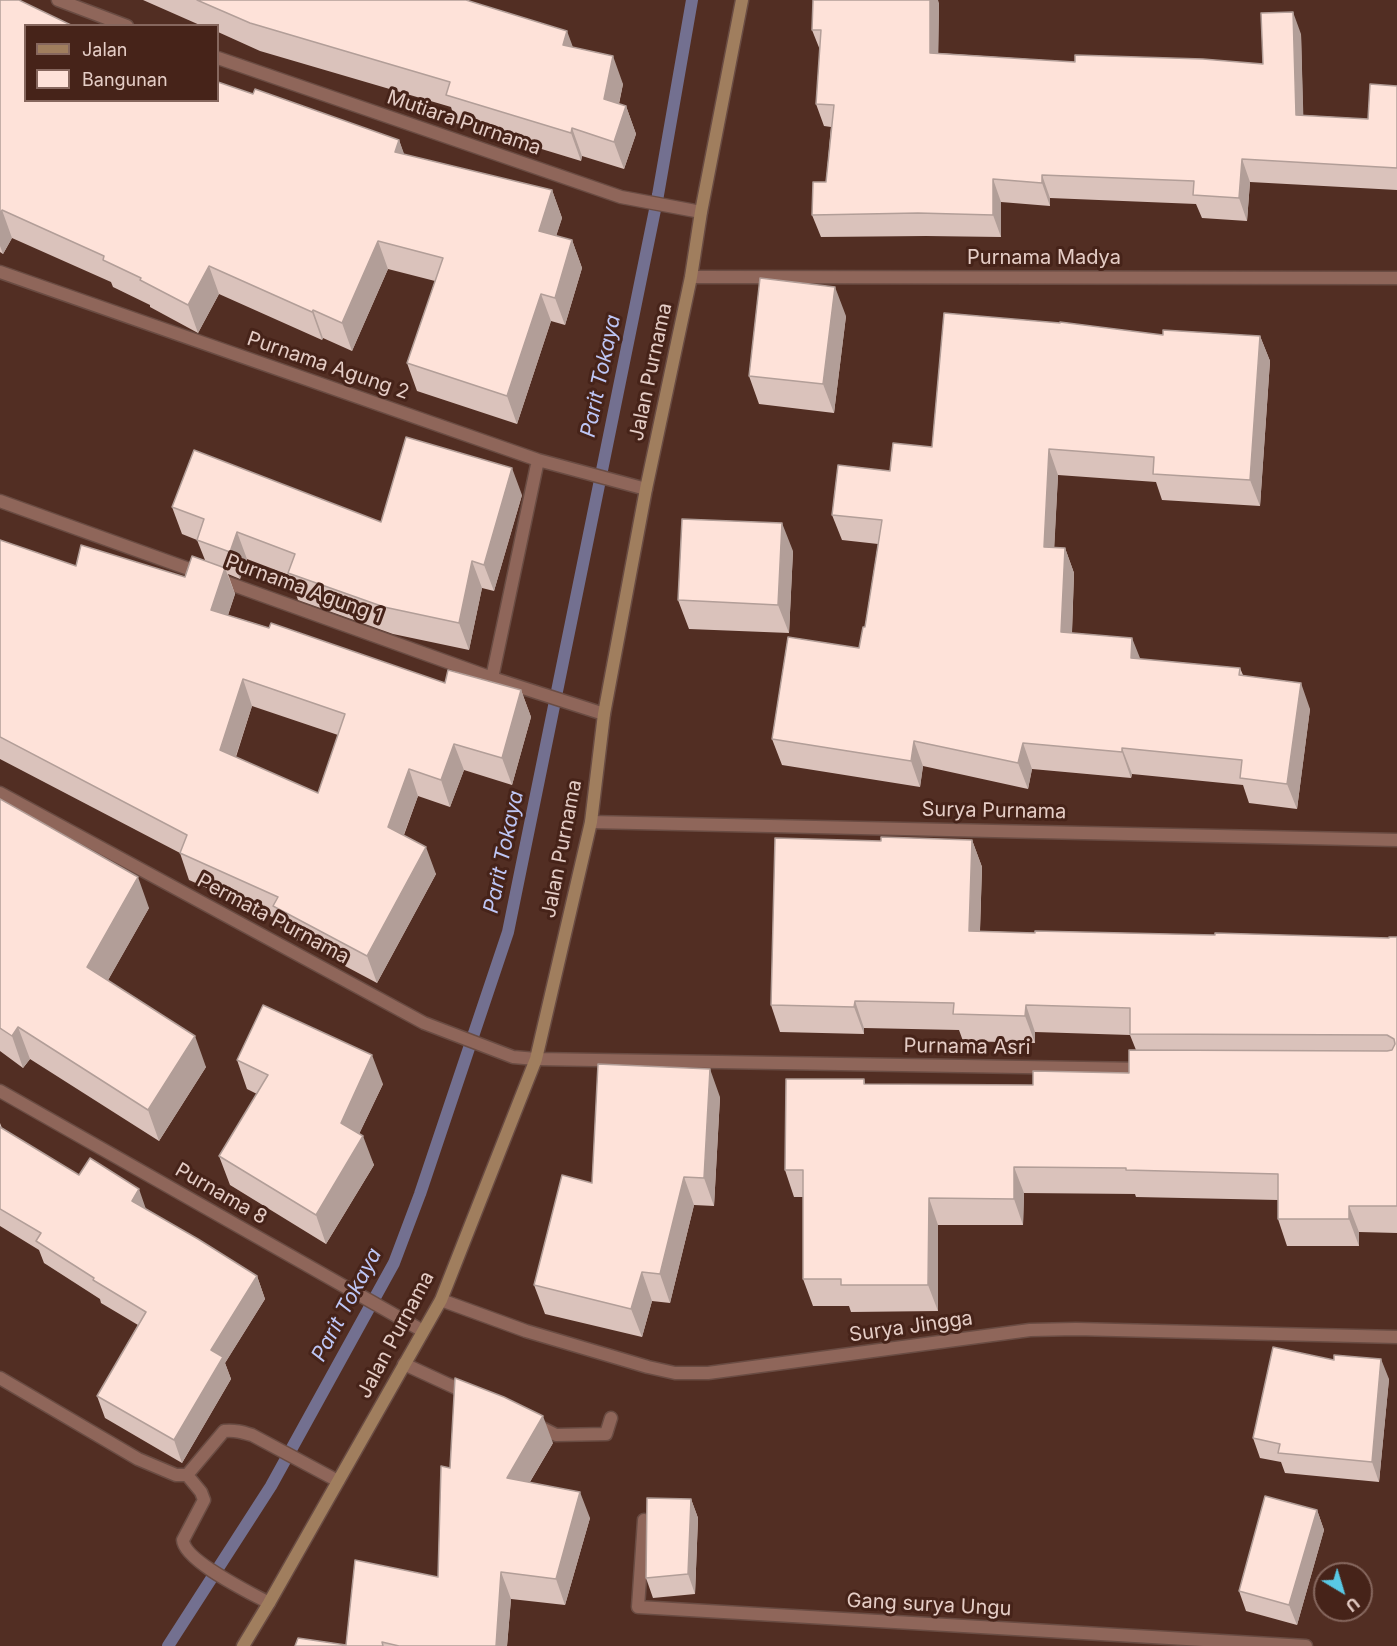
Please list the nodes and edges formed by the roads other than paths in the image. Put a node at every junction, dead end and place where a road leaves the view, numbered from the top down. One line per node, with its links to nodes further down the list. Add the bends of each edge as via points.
1 (58, 0): 3 (street)
2 (742, 0): 5 (street, Jalan Purnama)
3 (122, 24)
4 (219, 58): 5 (street, Mutiara Purnama, via 621,197)
5 (701, 212): 7 (street, Jalan Purnama)
6 (0, 272): 9 (street, Purnama Agung 2)
7 (691, 277): 8 (street, Purnama Madya); 10 (street, Jalan Purnama)
8 (1397, 278)
9 (538, 460): 10 (street, Purnama Agung 2); 12 (street)
10 (646, 489): 13 (street, Jalan Purnama)
11 (0, 501): 12 (street, Purnama Agung 1)
12 (492, 678): 13 (street, Purnama Agung 1)
13 (604, 714): 15 (street, Jalan Purnama)
14 (0, 793): 17 (street, Permata Purnama, via 424,1023 513,1057)
15 (591, 822): 16 (street, Surya Purnama); 17 (street, Jalan Purnama)
16 (1397, 840)
17 (536, 1059): 18 (street, Purnama Asri); 20 (street, Jalan Purnama)
18 (1154, 1069)
19 (0, 1091): 21 (street, Purnama 8)
20 (441, 1300): 21 (street, Jalan Purnama); 22 (street, Surya Jingga, via 526,1331 675,1373 708,1373 1030,1330)
21 (419, 1328): 23 (street, Jalan Purnama)
22 (1397, 1337)
23 (404, 1364): 25 (street); 29 (street, Jalan Purnama)
24 (0, 1378): 28 (street, via 138,1459 176,1475)
25 (480, 1399)
26 (610, 1418): 27 (street, via 606,1434 556,1435)
27 (523, 1419)
28 (187, 1475): 29 (street, via 224,1431 232,1430 252,1435); 31 (street, via 204,1500 183,1540 185,1548 197,1561)
29 (338, 1480): 31 (street, Jalan Purnama)
30 (644, 1520): 33 (street, Gang surya Ungu, via 638,1607)
31 (269, 1603): 32 (street, Jalan Purnama)
32 (243, 1646)
33 (1306, 1646)

